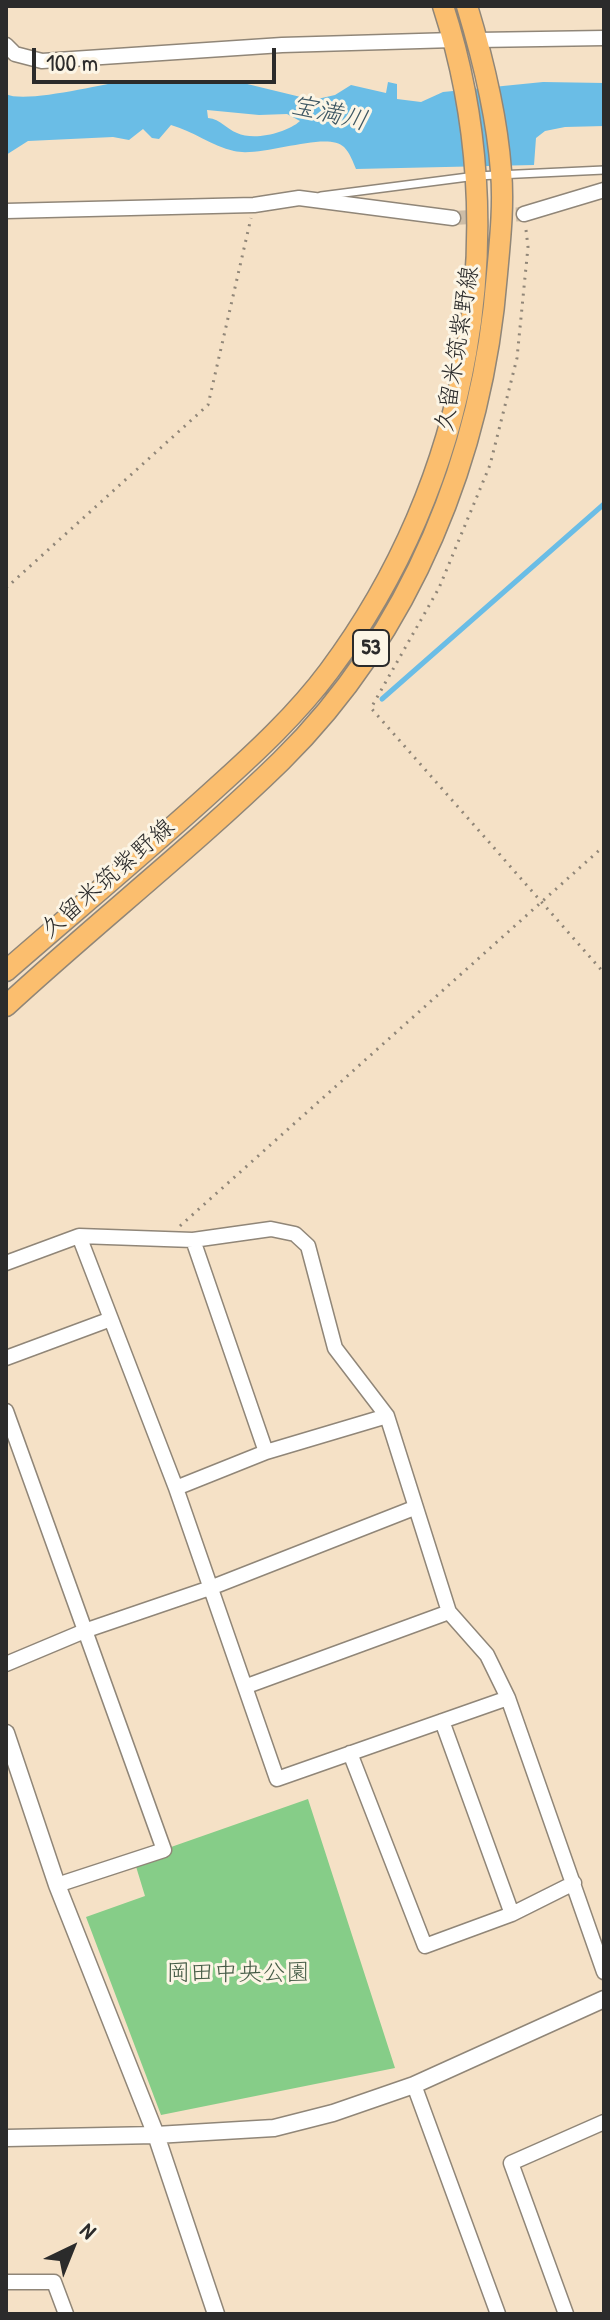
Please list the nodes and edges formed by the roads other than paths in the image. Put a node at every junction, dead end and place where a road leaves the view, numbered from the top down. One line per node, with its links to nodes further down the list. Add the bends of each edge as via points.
1 (443, 6): 6 (main road, 久留米筑紫野線 / 53)
2 (467, 6): 5 (main road, 久留米筑紫野線 / 53)
3 (604, 38): 5 (street)
4 (6, 45): 6 (street, via 15,54 42,61 282,45)
5 (478, 47): 7 (main road, 久留米筑紫野線 / 53)
6 (456, 48): 8 (main road, 久留米筑紫野線 / 53)
7 (501, 168): 8 (lane); 9 (lane); 16 (main road, 久留米筑紫野線 / 53, via 494,321 470,442 442,519 399,606 344,688 283,759)
8 (476, 169): 11 (lane); 15 (main road, 久留米筑紫野線 / 53, via 476,273 461,383 423,510 382,593 328,673 262,746)
9 (604, 170)
10 (604, 190): 13 (street)
11 (299, 198): 12 (street, via 254,205); 14 (street)
12 (6, 211)
13 (524, 214)
14 (453, 218)
15 (6, 971)
16 (6, 1006)
17 (79, 1236): 18 (street); 19 (street); 20 (street)
18 (193, 1240): 23 (street, via 271,1229 295,1234 308,1246 317,1269 335,1348); 24 (street)
19 (6, 1263)
20 (111, 1319): 21 (street); 25 (street)
21 (6, 1358)
22 (6, 1411): 29 (street)
23 (387, 1416): 24 (street); 26 (street)
24 (266, 1452): 25 (street)
25 (176, 1488): 27 (street)
26 (414, 1508): 27 (street); 28 (street)
27 (210, 1588): 29 (street); 31 (street)
28 (449, 1612): 31 (street); 32 (street, via 487,1655)
29 (87, 1630): 30 (street); 38 (street, via 164,1850)
30 (6, 1664)
31 (247, 1686): 35 (street, via 277,1779)
32 (508, 1698): 33 (street); 37 (street)
33 (442, 1721): 35 (street); 39 (street)
34 (6, 1733): 36 (street)
35 (350, 1753): 39 (street, via 425,1946)
36 (12, 1770): 38 (street)
37 (574, 1883): 39 (street); 40 (street)
38 (57, 1885): 44 (street)
39 (512, 1914)
40 (604, 1972)
41 (604, 1999): 42 (street)
42 (414, 2085): 44 (street, via 274,2128); 49 (street)
43 (603, 2126): 50 (street, via 511,2163)
44 (156, 2135): 45 (street); 48 (street)
45 (6, 2138)
46 (6, 2282): 47 (street, via 54,2282)
47 (66, 2314)
48 (216, 2314)
49 (498, 2314)
50 (566, 2314)

